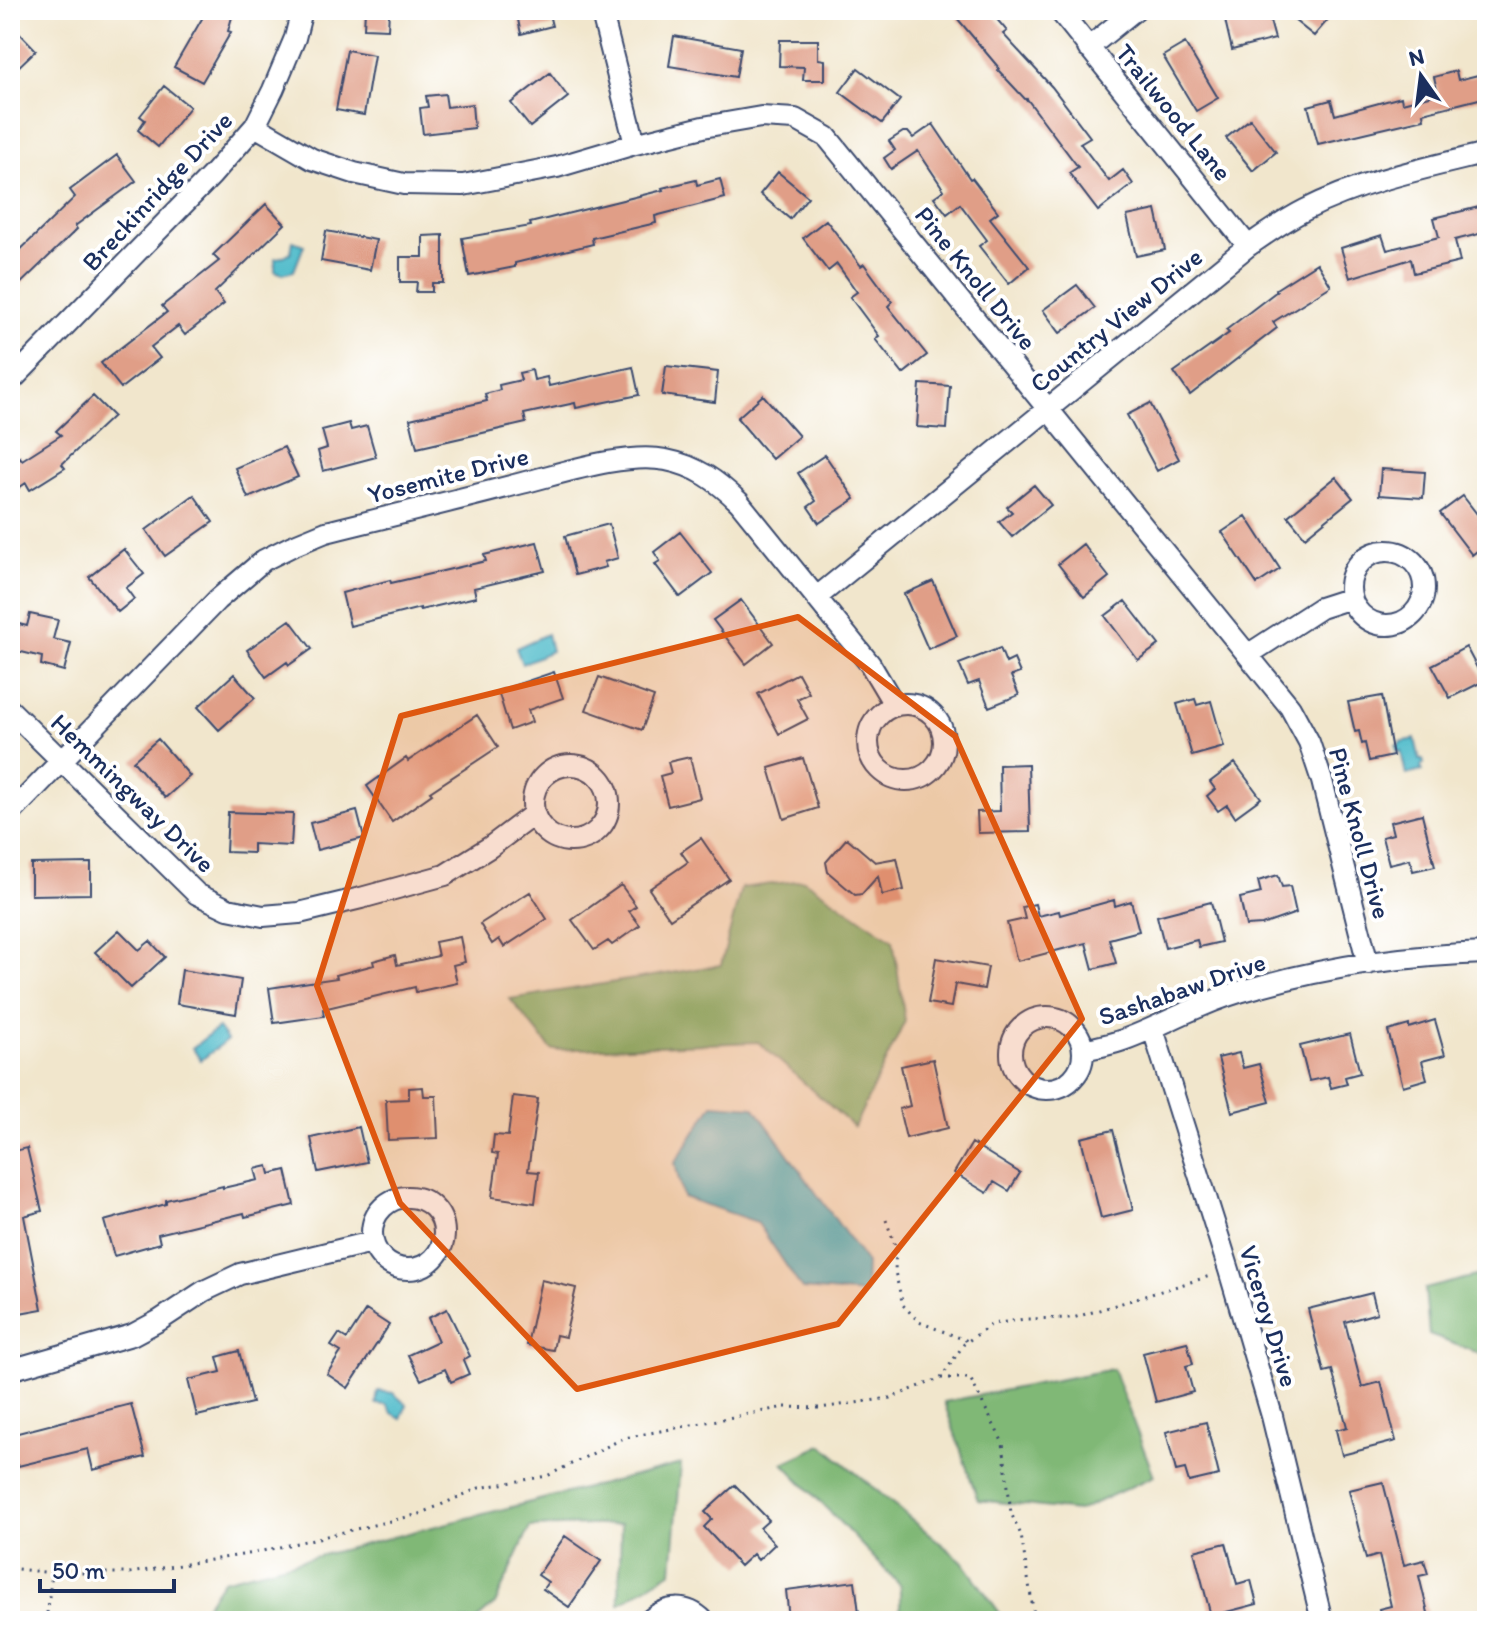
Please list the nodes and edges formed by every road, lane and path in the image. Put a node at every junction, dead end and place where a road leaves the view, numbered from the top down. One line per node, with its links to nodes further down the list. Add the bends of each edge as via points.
1 (302, 10): 6 (street, Breckinridge Drive, via 295,38)
2 (601, 10): 7 (street)
3 (1059, 10): 5 (street, Trailwood Lane)
4 (1135, 10): 5 (street)
5 (1088, 48): 9 (street, Trailwood Lane)
6 (255, 126): 7 (street, Pine Knoll Drive, via 312,159 404,184 463,185 557,167); 10 (street, Breckinridge Drive)
7 (635, 144): 11 (street, Pine Knoll Drive, via 761,117 795,119 827,137)
8 (1487, 153): 9 (street, Country View Drive, via 1348,192 1306,209)
9 (1248, 246): 11 (street, Country View Drive)
10 (10, 382)
11 (1048, 408): 12 (street, Country View Drive); 14 (street, Pine Knoll Drive)
12 (817, 597): 15 (street, Yosemite Drive, via 870,664); 17 (street, Yosemite Drive, via 739,502 702,472 664,459 596,465 326,532 264,560 217,600)
13 (1351, 598): 14 (street, via 1320,608)
14 (1249, 654): 21 (street, Pine Knoll Drive, via 1290,707 1309,742)
15 (895, 706)
16 (10, 710): 17 (street, Hemmingway Drive)
17 (63, 761): 18 (street, Yosemite Drive); 19 (street, Hemmingway Drive, via 197,894 228,909 263,916 299,913 445,875)
18 (10, 814)
19 (534, 814)
20 (1487, 953): 21 (street, Sashabaw Drive)
21 (1368, 964): 22 (street, Sashabaw Drive, via 1257,987)
22 (1153, 1029): 23 (street, Sashabaw Drive); 26 (street, Viceroy Drive)
23 (1084, 1050)
24 (886, 1220): 27 (path, via 896,1248 903,1305 919,1322)
25 (372, 1242): 28 (street, via 222,1280 132,1335)
26 (1229, 1270): 27 (path, via 1073,1318 992,1324); 36 (street, Viceroy Drive, via 1272,1416)
27 (968, 1341): 29 (path)
28 (10, 1370)
29 (941, 1378): 31 (path, via 890,1398 785,1407 624,1438 547,1476 479,1488 420,1514 254,1553 130,1573); 35 (path, via 970,1378 1003,1443 1011,1513 1021,1535)
30 (10, 1571): 31 (path)
31 (52, 1573): 32 (path)
32 (46, 1621)
33 (649, 1621): 34 (street, via 675,1608)
34 (704, 1621)
35 (1035, 1621)
36 (1322, 1621)

